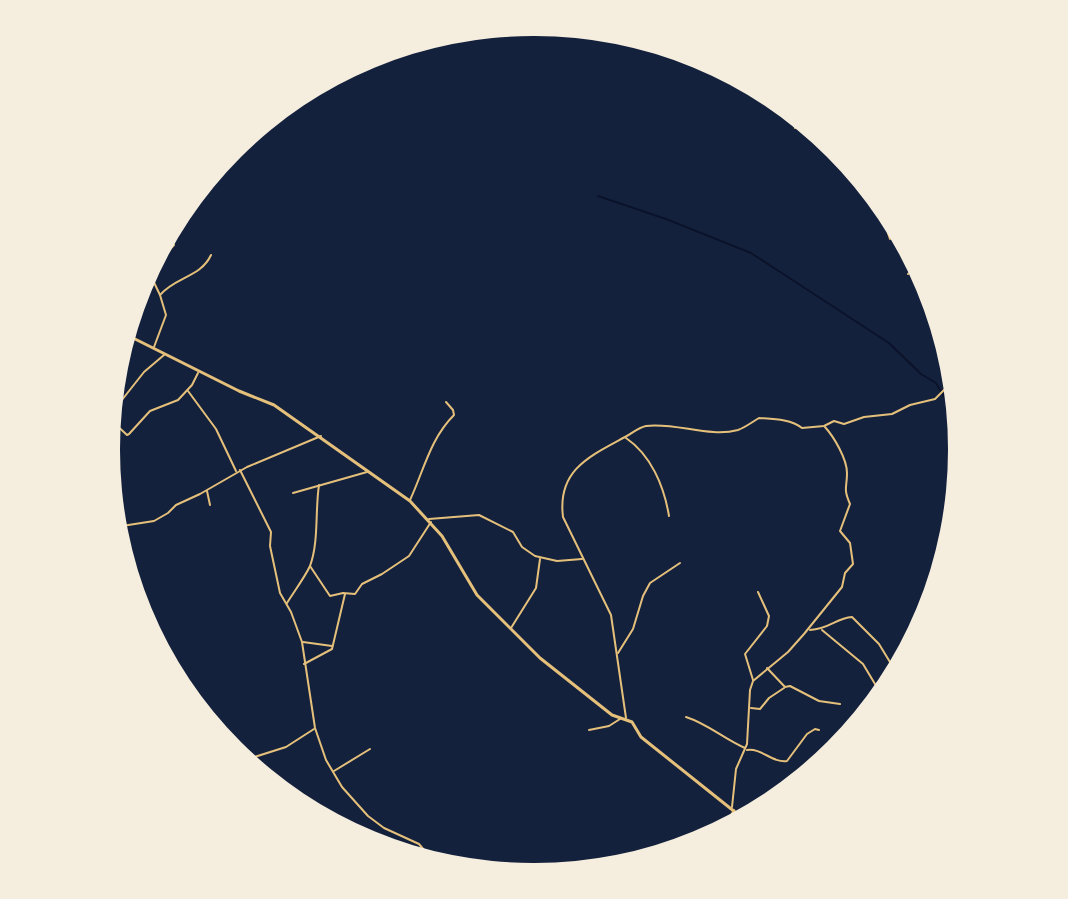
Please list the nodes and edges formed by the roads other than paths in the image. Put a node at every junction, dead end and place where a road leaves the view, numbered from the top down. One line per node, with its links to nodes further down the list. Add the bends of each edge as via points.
1 (211, 255): 3 (street, via 203,268)
2 (155, 284): 3 (street)
3 (160, 295): 5 (street, via 166,315)
4 (136, 339): 5 (street)
5 (154, 349): 6 (street)
6 (165, 354): 7 (street); 10 (street)
7 (199, 371): 8 (street); 14 (street, via 274,405)
8 (187, 391): 13 (street, via 172,404 150,411 129,434); 16 (street, via 216,429)
9 (943, 391): 12 (street, via 935,399 892,414)
10 (124, 398)
11 (446, 402): 21 (street, via 454,415 436,435)
12 (824, 426): 15 (street, via 802,428 793,421 759,418 725,432 660,425); 35 (street, via 847,468 844,490 850,504 840,531 850,543 853,564 842,587)
13 (121, 429)
14 (321, 436): 16 (street); 17 (street)
15 (625, 437): 23 (street, via 651,464); 27 (street, via 582,463 564,487 563,517)
16 (238, 471): 19 (street); 32 (street, via 271,532)
17 (369, 472): 18 (street); 21 (street)
18 (319, 485): 20 (street); 29 (street)
19 (207, 490): 22 (street); 25 (street, via 154,521)
20 (293, 493)
21 (410, 501): 24 (street)
22 (210, 505)
23 (669, 516)
24 (430, 520): 26 (street, via 479,515 513,532 522,547); 31 (street, via 409,556 362,584 355,594); 33 (street, via 477,595)
25 (127, 525)
26 (540, 557): 27 (street); 33 (street, via 536,588)
27 (584, 559): 38 (street, via 606,602)
28 (680, 563): 38 (street, via 650,583)
29 (310, 566): 31 (street, via 330,596); 32 (street)
30 (758, 592): 42 (street, via 769,616 745,654)
31 (345, 593): 37 (street)
32 (286, 604): 36 (street)
33 (511, 628): 48 (street, via 540,658)
34 (822, 629): 35 (street); 39 (street, via 848,616 855,618); 43 (street, via 865,666)
35 (807, 630): 41 (street)
36 (302, 642): 37 (street); 40 (street)
37 (334, 646): 40 (street)
38 (618, 653): 48 (street)
39 (889, 661)
40 (304, 664): 49 (street)
41 (767, 668): 42 (street); 44 (street)
42 (753, 681): 46 (street)
43 (875, 683)
44 (785, 687): 45 (street); 46 (street, via 760,709)
45 (840, 704)
46 (749, 707): 53 (street)
47 (686, 717): 53 (street)
48 (623, 718): 50 (street); 56 (street)
49 (315, 728): 54 (street, via 286,747); 55 (street)
50 (589, 730)
51 (819, 730): 53 (street, via 807,734 787,761)
52 (370, 749): 55 (street)
53 (746, 749): 56 (street, via 736,769)
54 (257, 756)
55 (333, 772): 58 (street, via 368,816)
56 (733, 809): 57 (street)
57 (731, 813)
58 (422, 847)

